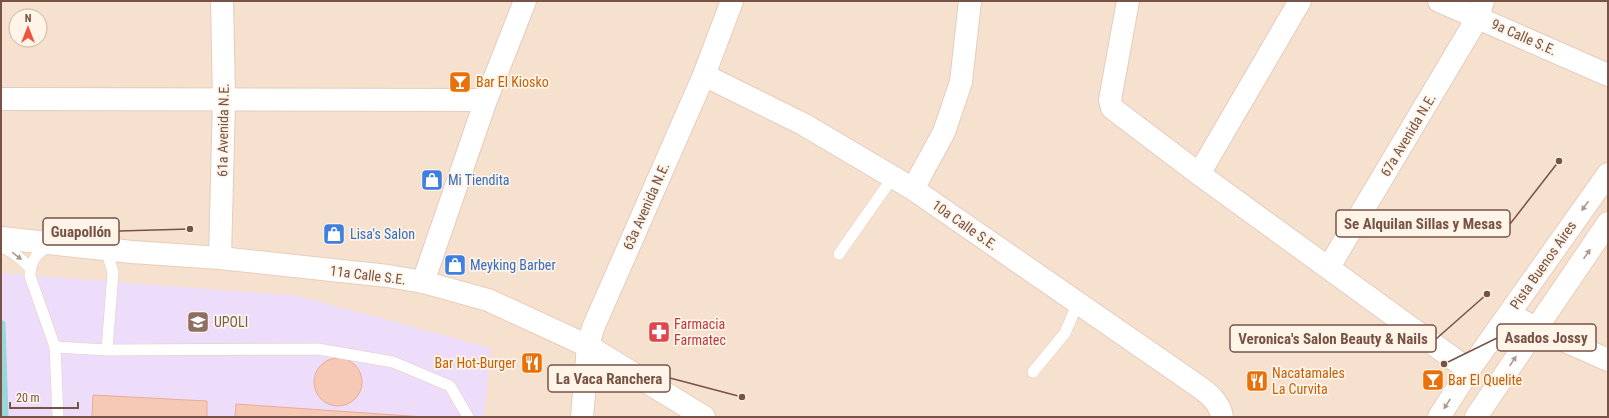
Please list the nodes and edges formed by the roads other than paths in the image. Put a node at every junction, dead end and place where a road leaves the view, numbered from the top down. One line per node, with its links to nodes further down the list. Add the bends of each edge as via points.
1 (222, 1): 12 (street, 61a Avenida N.E.)
2 (525, 1): 13 (street)
3 (732, 1): 9 (street, 63a Avenida N.E.)
4 (970, 1): 17 (street, via 961,82 944,132)
5 (1128, 1): 14 (street, via 1110,100 1112,108)
6 (1300, 1): 14 (street)
7 (1439, 1): 8 (street, 9a Calle S.E.)
8 (1480, 9): 10 (street, 9a Calle S.E.); 26 (street, 67a Avenida N.E.)
9 (704, 75): 16 (street, 10a Calle S.E., via 803,124); 33 (street, 63a Avenida N.E., via 593,328)
10 (1608, 75)
11 (1, 99): 12 (street)
12 (224, 100): 13 (street); 25 (street, 61a Avenida N.E.)
13 (486, 100): 29 (street)
14 (1199, 174): 26 (street)
15 (1608, 174): 31 (street, Pista Buenos Aires, one-way to 31)
16 (893, 177): 17 (street, 10a Calle S.E.); 24 (lane)
17 (913, 189): 30 (street, 10a Calle S.E.)
18 (1608, 223): 32 (street, one-way to 18)
19 (1, 238): 20 (street, 11a Calle S.E.)
20 (54, 243): 22 (street, 11a Calle S.E.); 27 (lane, via 39,252)
21 (1, 247): 27 (lane, one-way to 27, via 20,258)
22 (103, 249): 23 (street, 11a Calle S.E.); 28 (lane)
23 (132, 252): 25 (street, 11a Calle S.E.); 28 (lane, via 117,264)
24 (839, 254)
25 (220, 258): 29 (street, 11a Calle S.E.)
26 (1328, 267): 37 (street)
27 (30, 268): 34 (lane, via 30,276)
28 (113, 272): 35 (lane)
29 (423, 282): 33 (street, 11a Calle S.E., via 488,300)
30 (1078, 303): 38 (lane, via 1065,333); 43 (street, 10a Calle S.E., via 1212,396 1222,412)
31 (1509, 314): 32 (street); 37 (street, Pista Buenos Aires)
32 (1536, 328): 36 (street); 45 (street, one-way to 32)
33 (588, 346): 41 (street, 63a Avenida N.E.); 42 (street, 11a Calle S.E.)
34 (55, 347): 35 (lane); 39 (lane)
35 (107, 350): 40 (lane, via 318,348 393,362 450,386)
36 (1608, 360)
37 (1469, 370): 44 (street, Pista Buenos Aires, one-way to 44)
38 (1033, 372)
39 (58, 417)
40 (468, 417)
41 (582, 417)
42 (704, 417)
43 (1222, 417)
44 (1439, 417)
45 (1476, 417)

